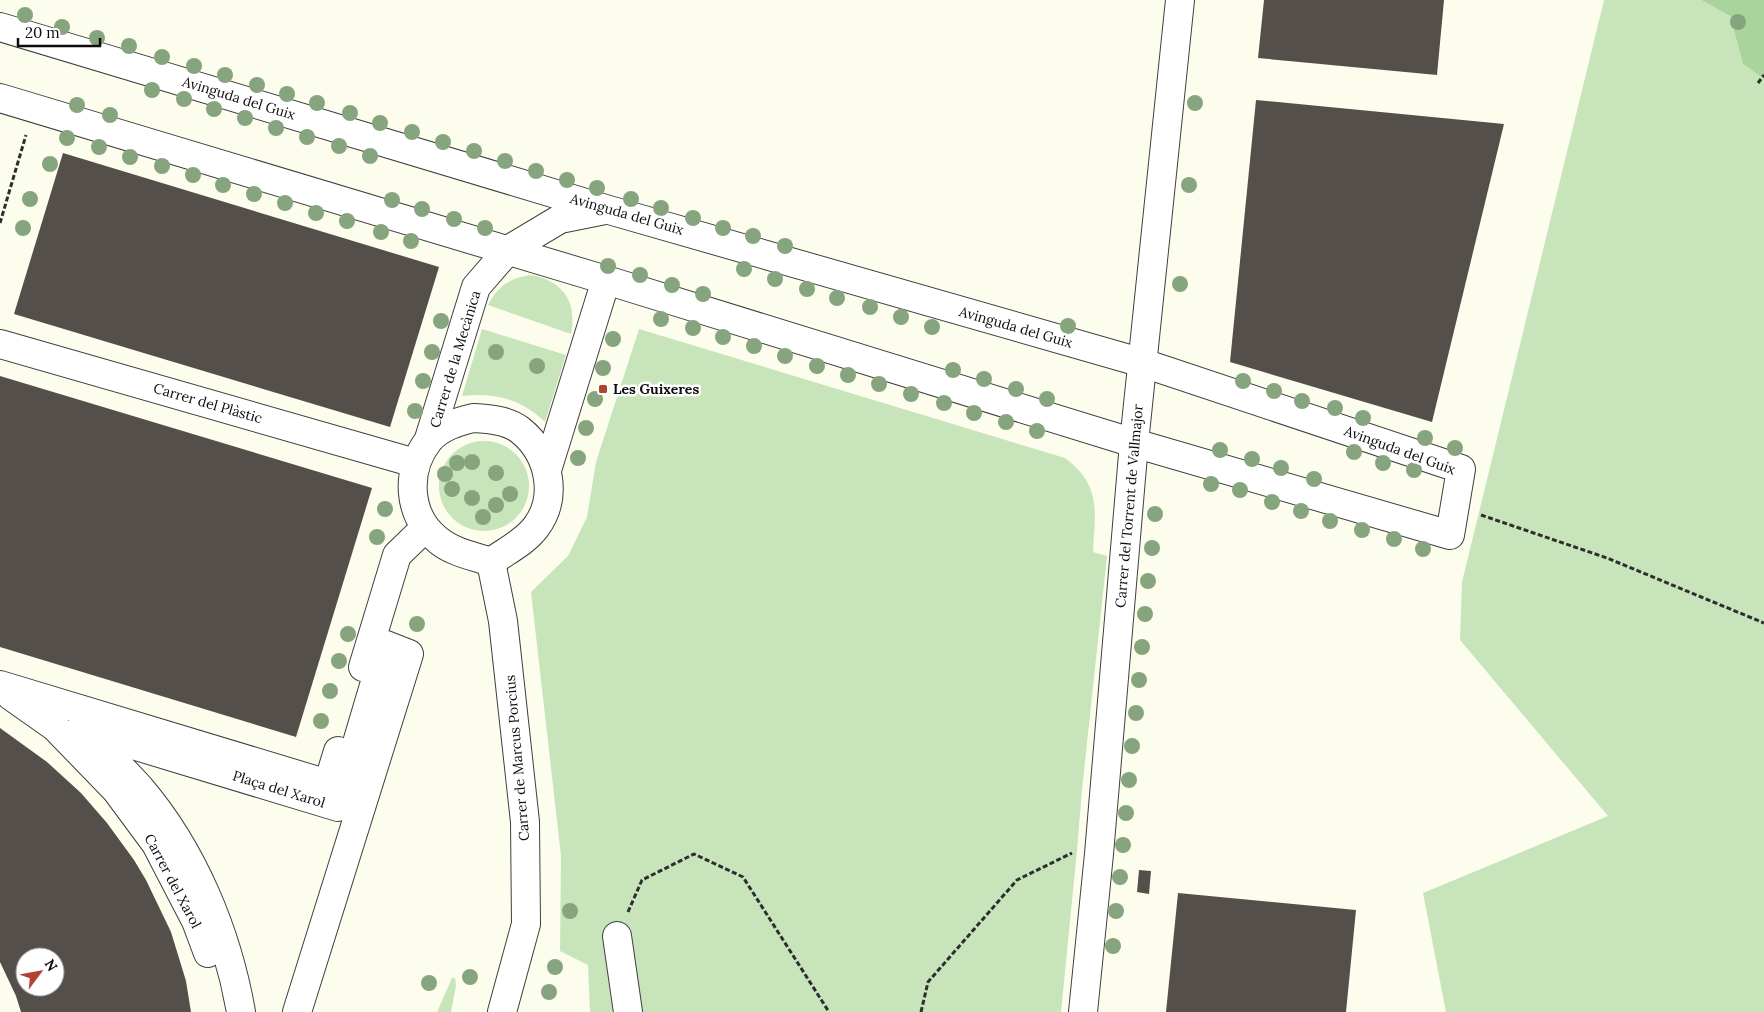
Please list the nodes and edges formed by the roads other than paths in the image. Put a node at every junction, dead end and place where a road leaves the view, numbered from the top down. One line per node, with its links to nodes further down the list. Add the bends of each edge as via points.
1 (1180, 0): 8 (street, Carrer del Torrent de Vallmajor)
2 (0, 27): 4 (street, Avinguda del Guix)
3 (0, 98): 5 (street, Avinguda del Guix)
4 (609, 210): 5 (street, Carrer de la Mecànica, via 560,219); 8 (street, Avinguda del Guix)
5 (508, 250): 6 (street, Avinguda del Guix); 9 (street, Carrer de la Mecànica, via 476,287)
6 (606, 280): 10 (street, Avinguda del Guix); 12 (street)
7 (0, 344): 11 (street, Carrer del Plàstic)
8 (1143, 363): 10 (street, Carrer del Torrent de Vallmajor); 10 (street, Avinguda del Guix, via 1461,469 1450,535)
9 (430, 439): 11 (street); 12 (street, via 450,424 473,418 497,419 520,430 537,447)
10 (1134, 443): 22 (street, Carrer del Torrent de Vallmajor)
11 (415, 463): 13 (street, via 411,485 415,507)
12 (547, 470): 14 (street, via 546,509 536,526 523,540)
13 (425, 528): 14 (street, via 453,550); 15 (street, Carrer del Xarol, via 397,555 328,784)
14 (491, 562): 20 (street, Carrer de Marcus Porcius, via 503,621 525,822 526,924)
15 (0, 686): 17 (street, Carrer del Xarol, via 55,727 116,790 156,844 196,921 223,995)
16 (618, 936): 21 (street)
17 (225, 1012)
18 (241, 1012): 19 (street, Plaça del Xarol, via 225,947 212,911 179,844 140,788 80,729 338,808 386,645 409,654)
19 (297, 1012)
20 (502, 1012)
21 (628, 1012)
22 (1083, 1012)

